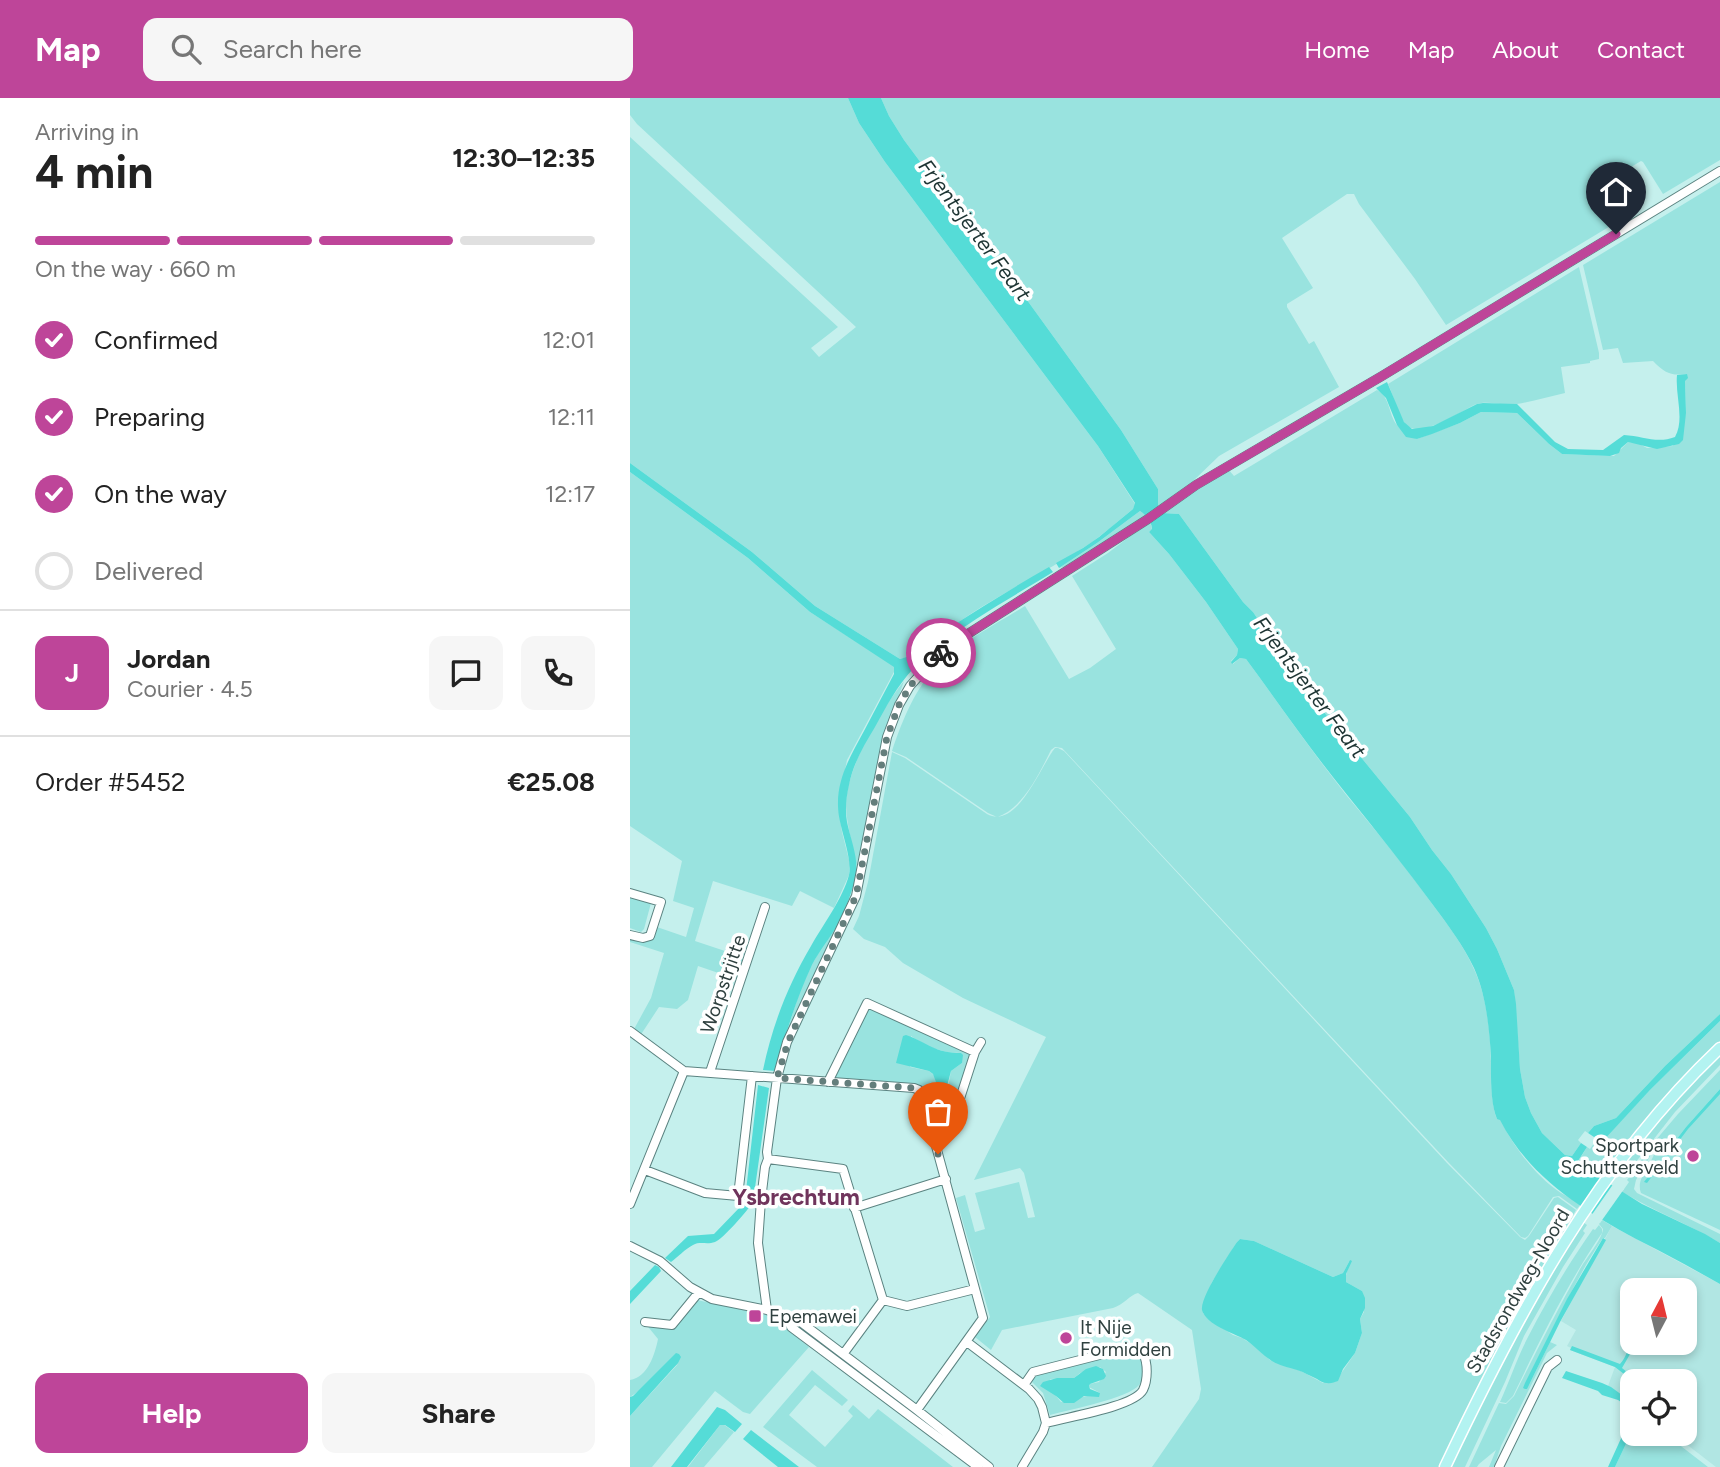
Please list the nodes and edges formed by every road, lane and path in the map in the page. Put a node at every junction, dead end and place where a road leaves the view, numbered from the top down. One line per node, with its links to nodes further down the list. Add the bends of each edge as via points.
1 (1720, 171): 12 (street, via 1214,474 933,660 910,686 887,737 856,896 788,1042)
2 (630, 893): 4 (street, via 661,902 650,936)
3 (765, 907): 10 (street, Worpstrjitte)
4 (630, 936)
5 (630, 1031): 9 (street)
6 (981, 1042): 8 (street)
7 (1720, 1048): 36 (main road, Stadsrondweg-Noord, via 1641,1133 1579,1218 1512,1332)
8 (975, 1052): 13 (street, via 867,1003); 14 (street, via 954,1117)
9 (684, 1071): 10 (street); 16 (street)
10 (710, 1072): 11 (street)
11 (752, 1076): 12 (street); 16 (street, via 738,1196 705,1193)
12 (777, 1078): 13 (street); 15 (street)
13 (828, 1082): 14 (street, via 919,1090)
14 (930, 1129): 17 (street)
15 (768, 1159): 19 (street, via 843,1169); 24 (street, via 758,1243)
16 (645, 1170): 18 (street)
17 (946, 1179): 19 (street); 21 (street)
18 (631, 1200)
19 (854, 1208): 23 (street)
20 (630, 1246): 22 (street, via 660,1261)
21 (975, 1289): 23 (street, via 907,1306); 27 (street, via 983,1318)
22 (699, 1292): 24 (street); 26 (street, via 672,1325)
23 (883, 1300): 28 (street)
24 (767, 1310): 25 (street)
25 (790, 1319): 28 (street); 31 (street, via 791,1327)
26 (645, 1322)
27 (967, 1342): 30 (street); 31 (street)
28 (844, 1353): 31 (street)
29 (1557, 1360): 37 (street, via 1548,1367)
30 (1024, 1385): 32 (street, via 1038,1399); 32 (street, via 1032,1372 1123,1349 1143,1353 1147,1370 1138,1396 1118,1406)
31 (914, 1413): 33 (street); 34 (street)
32 (1046, 1423): 35 (street)
33 (978, 1467)
34 (989, 1467)
35 (1022, 1467)
36 (1445, 1467)
37 (1499, 1467)

